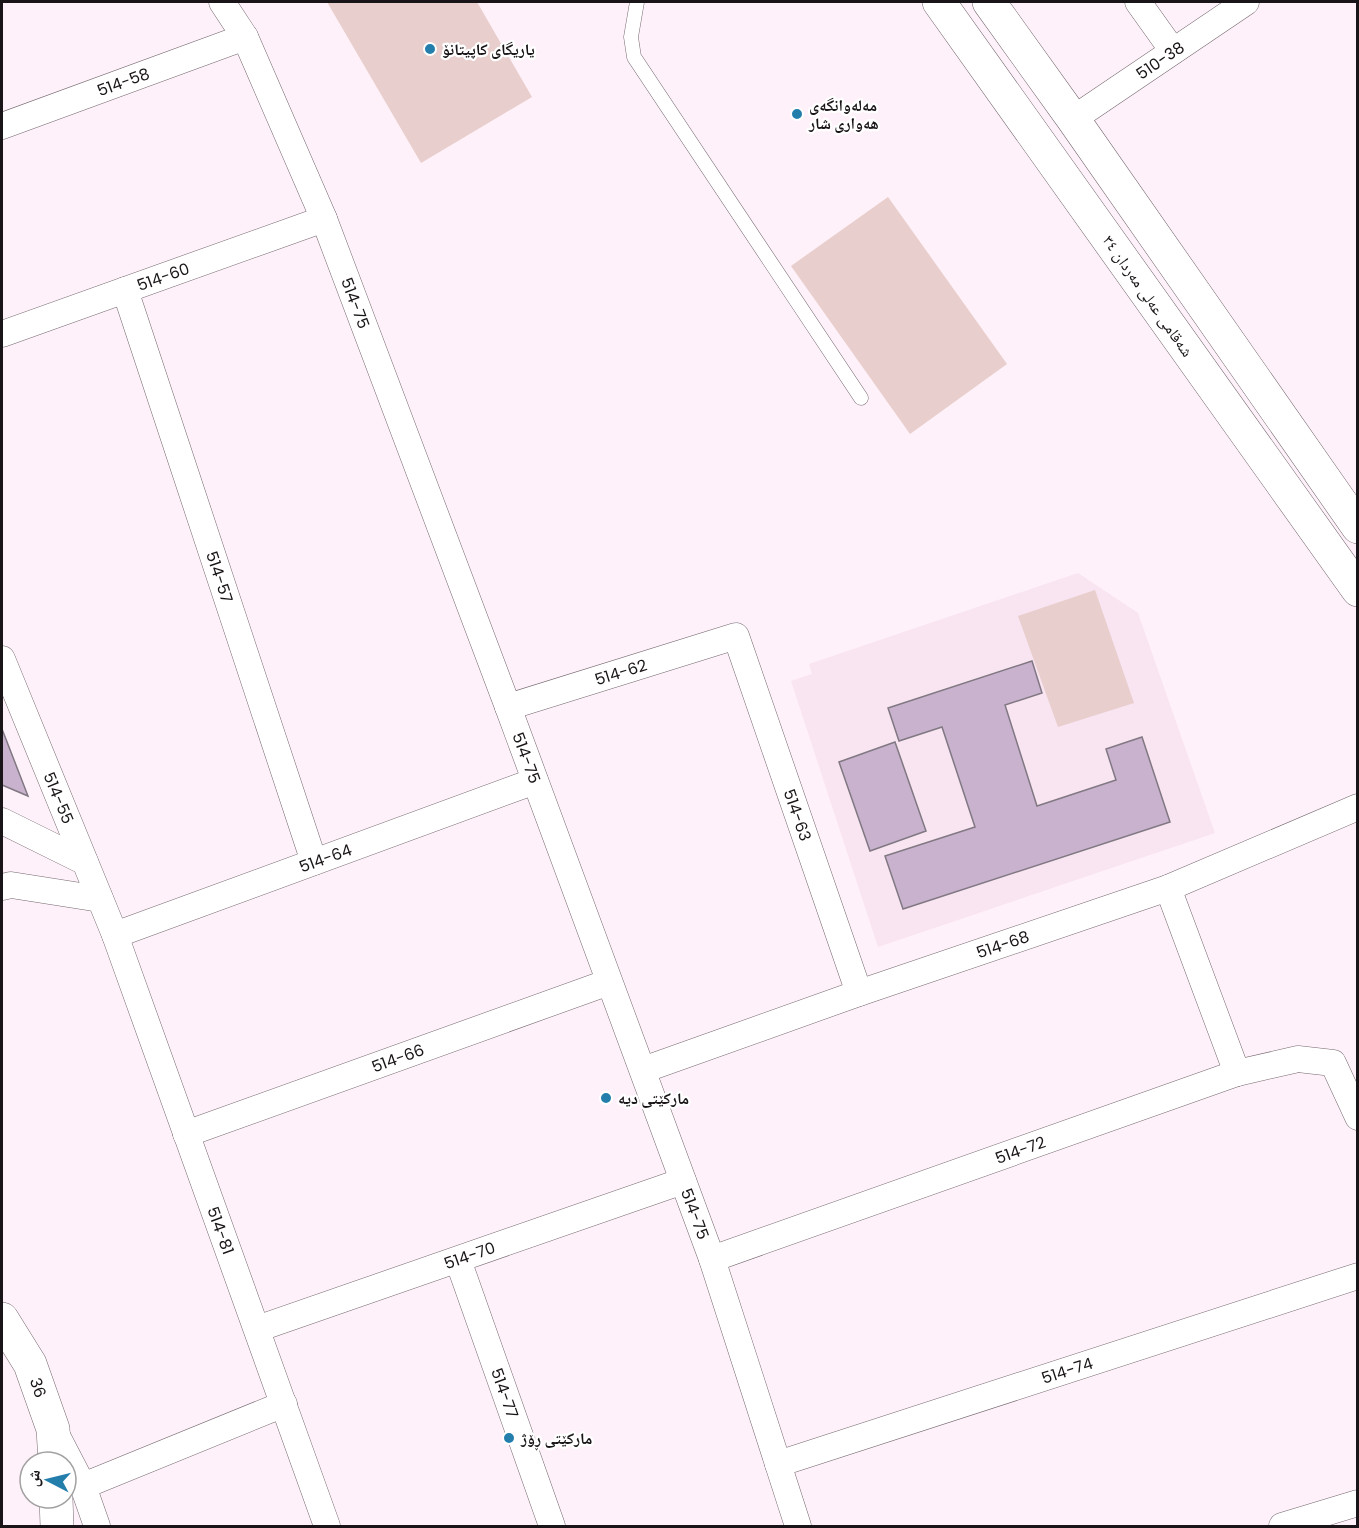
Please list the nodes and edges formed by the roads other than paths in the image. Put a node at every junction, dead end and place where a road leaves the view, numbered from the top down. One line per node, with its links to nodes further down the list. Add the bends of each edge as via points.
1 (222, 2): 7 (street, 514-75)
2 (637, 2): 14 (lane, via 630,37 634,57)
3 (939, 2): 16 (main road, شەقامی عەلی مەردان ٣٤)
4 (989, 2): 9 (main road)
5 (1137, 2): 8 (street)
6 (1246, 2): 8 (street, 510-38)
7 (245, 37): 10 (street, 514-58); 11 (street, 514-75)
8 (1173, 51): 9 (street, 510-38)
9 (1073, 119): 15 (main road)
10 (2, 126)
11 (324, 219): 12 (street, 514-60); 19 (street, 514-75)
12 (125, 290): 13 (street, 514-60); 24 (street, 514-57)
13 (2, 334)
14 (861, 398)
15 (1358, 527)
16 (1358, 590)
17 (736, 636): 19 (street, 514-62); 30 (street, 514-63)
18 (2, 659): 23 (street, 514-55)
19 (508, 707): 20 (street, 514-75)
20 (535, 781): 24 (street, 514-64); 29 (street, 514-75)
21 (1358, 807): 26 (street, 514-68)
22 (2, 821): 23 (street)
23 (85, 862): 27 (street, 514-55)
24 (314, 862): 28 (street, 514-64)
25 (2, 887): 27 (street, via 11,885)
26 (1168, 888): 30 (street, 514-68); 32 (street)
27 (100, 899): 28 (street, 514-55)
28 (115, 935): 34 (street, 514-81)
29 (609, 982): 31 (street, 514-75); 34 (street, 514-66)
30 (859, 993): 31 (street, 514-68)
31 (643, 1070): 35 (street, 514-75)
32 (1237, 1074): 33 (street, 514-72, via 1298,1059 1334,1063); 36 (street, 514-72)
33 (1358, 1117)
34 (186, 1134): 40 (street, 514-81)
35 (683, 1181): 36 (street, 514-75); 37 (street, 514-70)
36 (712, 1258): 45 (street, 514-75)
37 (458, 1260): 40 (street, 514-70); 53 (street, 514-77)
38 (1358, 1275): 45 (street, 514-74)
39 (2, 1319): 42 (main road, 36, via 30,1364)
40 (257, 1329): 41 (street, 514-81)
41 (284, 1404): 46 (street); 52 (street, 514-81)
42 (53, 1429): 43 (main road, 36); 44 (street)
43 (54, 1450)
44 (58, 1450)
45 (778, 1464): 54 (street, 514-75)
46 (78, 1488)
47 (78, 1503): 51 (street)
48 (1358, 1503): 55 (street)
49 (63, 1510): 50 (main road)
50 (57, 1527)
51 (97, 1527)
52 (327, 1527)
53 (552, 1527)
54 (798, 1527)
55 (1282, 1527)

